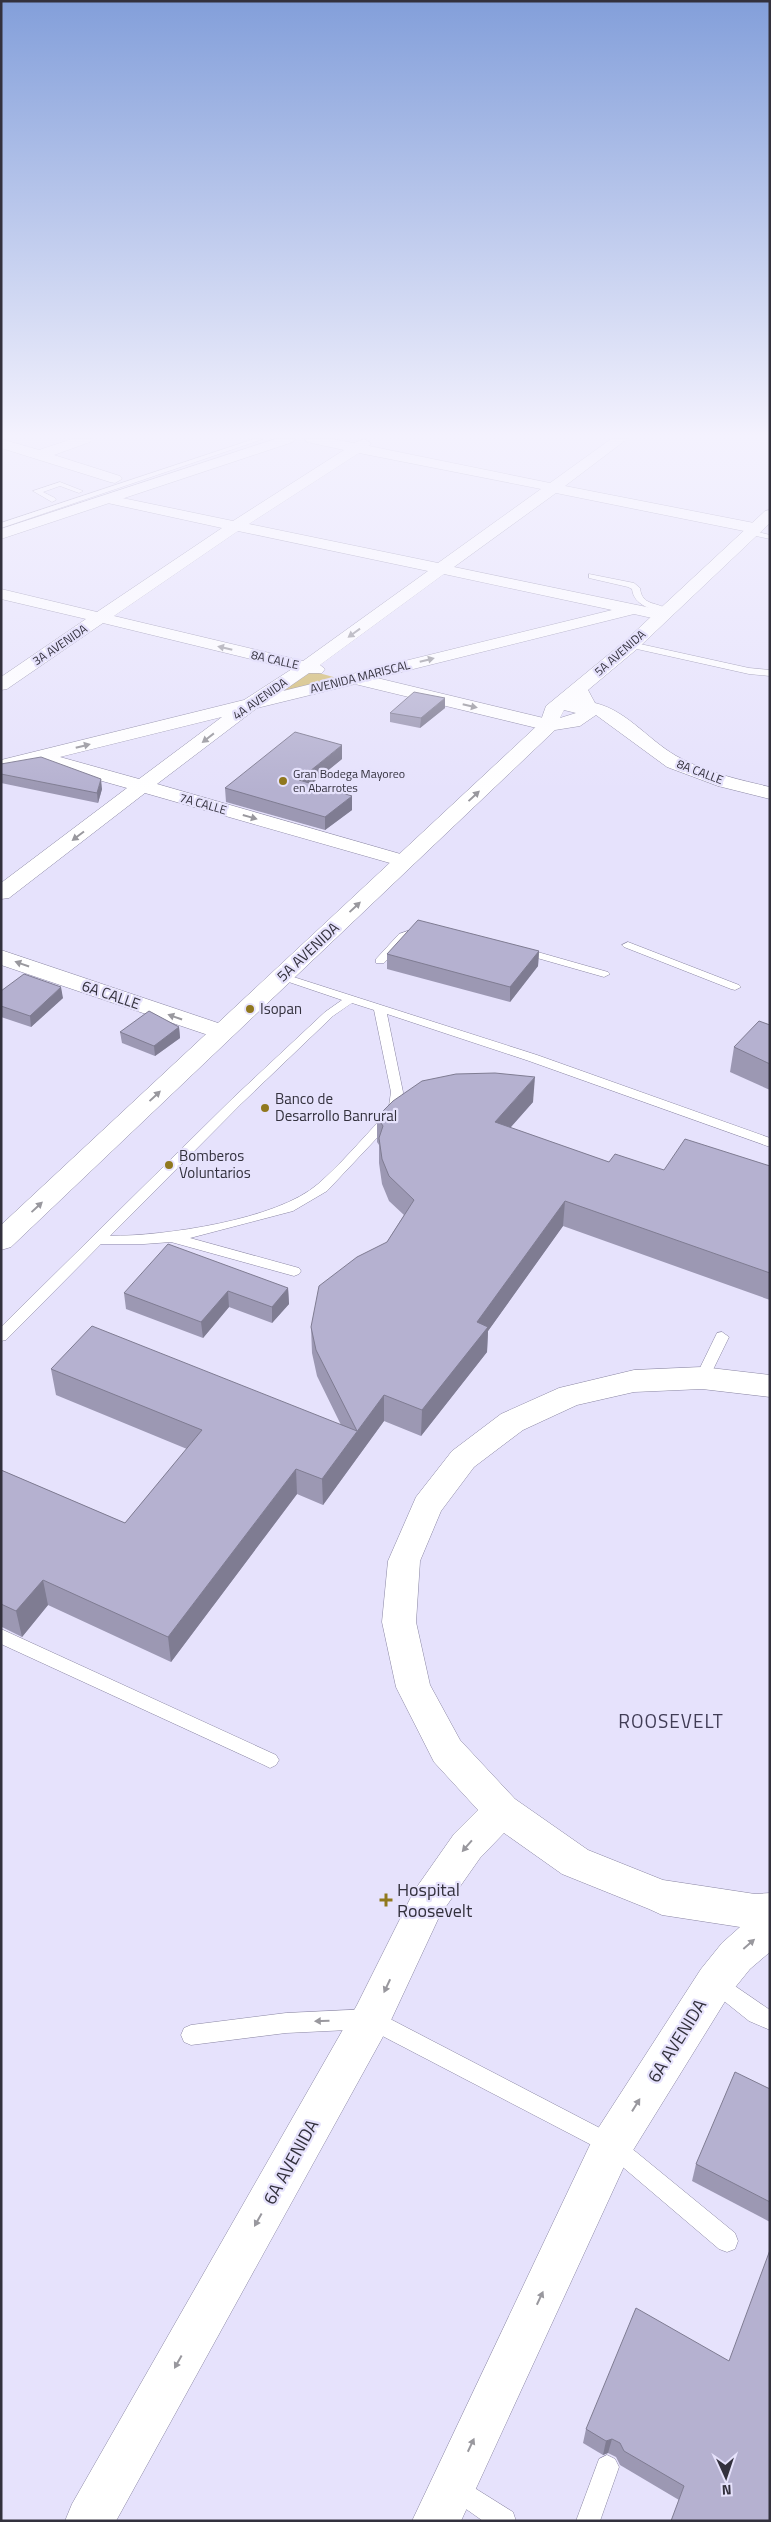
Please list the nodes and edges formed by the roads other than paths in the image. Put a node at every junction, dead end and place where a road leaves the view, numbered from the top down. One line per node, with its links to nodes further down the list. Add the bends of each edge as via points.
1 (190, 557): 10 (main road, 3A AVENIDA)
2 (379, 557): 5 (main road)
3 (460, 557): 5 (main road, 4A AVENIDA)
4 (724, 557): 9 (main road, 5A AVENIDA)
5 (442, 570): 8 (main road); 12 (main road, 4A AVENIDA, one-way to 12)
6 (592, 576): 9 (lane, via 631,585 636,588 642,602)
7 (1, 594): 10 (main road, 8A CALLE)
8 (630, 610): 9 (main road); 14 (main road, AVENIDA MARISCAL, one-way to 8)
9 (664, 613): 11 (main road, 5A AVENIDA)
10 (100, 618): 12 (main road, 8A CALLE, one-way to 10); 15 (main road, 3A AVENIDA)
11 (631, 645): 13 (lane); 16 (main road, 5A AVENIDA)
12 (306, 667): 14 (main road, 8A CALLE); 17 (main road, 4A AVENIDA)
13 (770, 673)
14 (354, 678): 17 (main road, AVENIDA MARISCAL); 19 (main road, 8A CALLE, one-way to 19)
15 (1, 685)
16 (579, 688): 18 (main road); 19 (main road, 5A AVENIDA)
17 (251, 704): 23 (main road, AVENIDA MARISCAL, one-way to 17); 25 (main road, 4A AVENIDA, one-way to 25)
18 (588, 707): 19 (main road, 8A CALLE); 20 (main road, via 586,715); 21 (main road, 8A CALLE, via 603,711)
19 (551, 717): 20 (main road); 27 (main road, 5A AVENIDA, one-way to 19)
20 (572, 722): 21 (main road, 8A CALLE, via 604,725)
21 (636, 737): 26 (main road, 8A CALLE, via 674,763)
22 (1, 746): 23 (main road, 7A CALLE)
23 (38, 757): 24 (main road, AVENIDA MARISCAL); 25 (main road, 7A CALLE)
24 (1, 766)
25 (144, 787): 27 (main road, 7A CALLE, one-way to 27); 28 (main road, 4A AVENIDA, one-way to 28)
26 (770, 794)
27 (404, 861): 35 (main road, 5A AVENIDA, one-way to 27)
28 (1, 893)
29 (437, 929): 33 (lane, via 412,931 402,936)
30 (628, 945): 36 (lane)
31 (508, 946): 34 (lane)
32 (1, 958): 39 (main road, 6A CALLE, one-way to 32)
33 (380, 961)
34 (604, 974)
35 (281, 976): 37 (lane); 39 (main road, 5A AVENIDA)
36 (735, 987)
37 (350, 999): 38 (lane); 43 (lane, via 328,1014 237,1100)
38 (380, 1010): 40 (lane, via 533,1058); 42 (lane, via 397,1092 395,1106 387,1120 322,1188 288,1208)
39 (222, 1032): 41 (main road, 5A AVENIDA, one-way to 39)
40 (770, 1143)
41 (3, 1236)
42 (172, 1237): 43 (lane); 44 (lane)
43 (100, 1240): 45 (lane)
44 (294, 1271)
45 (1, 1336)
46 (722, 1337): 47 (lane)
47 (702, 1378): 48 (main road); 51 (main road, via 634,1381 570,1396 512,1422 463,1459 427,1506 404,1561 400,1622 413,1687 447,1750)
48 (770, 1386)
49 (1, 1636): 50 (lane)
50 (270, 1760)
51 (502, 1811): 52 (main road, via 575,1862 662,1896 755,1912); 55 (main road, 6A AVENIDA, one-way to 55, via 467,1846 427,1902)
52 (770, 1911)
53 (770, 1929): 54 (main road, 6A AVENIDA, one-way to 53, via 736,1956)
54 (715, 1982): 56 (lane, via 756,2014); 58 (main road, 6A AVENIDA, one-way to 54)
55 (371, 2019): 57 (lane, one-way to 57, via 286,2023); 58 (lane); 62 (main road, 6A AVENIDA, one-way to 62)
56 (770, 2020)
57 (192, 2035)
58 (612, 2145): 59 (lane); 61 (main road, 6A AVENIDA, one-way to 58)
59 (727, 2241)
60 (607, 2467): 64 (lane)
61 (444, 2503): 63 (lane)
62 (89, 2521)
63 (504, 2521)
64 (588, 2521)

